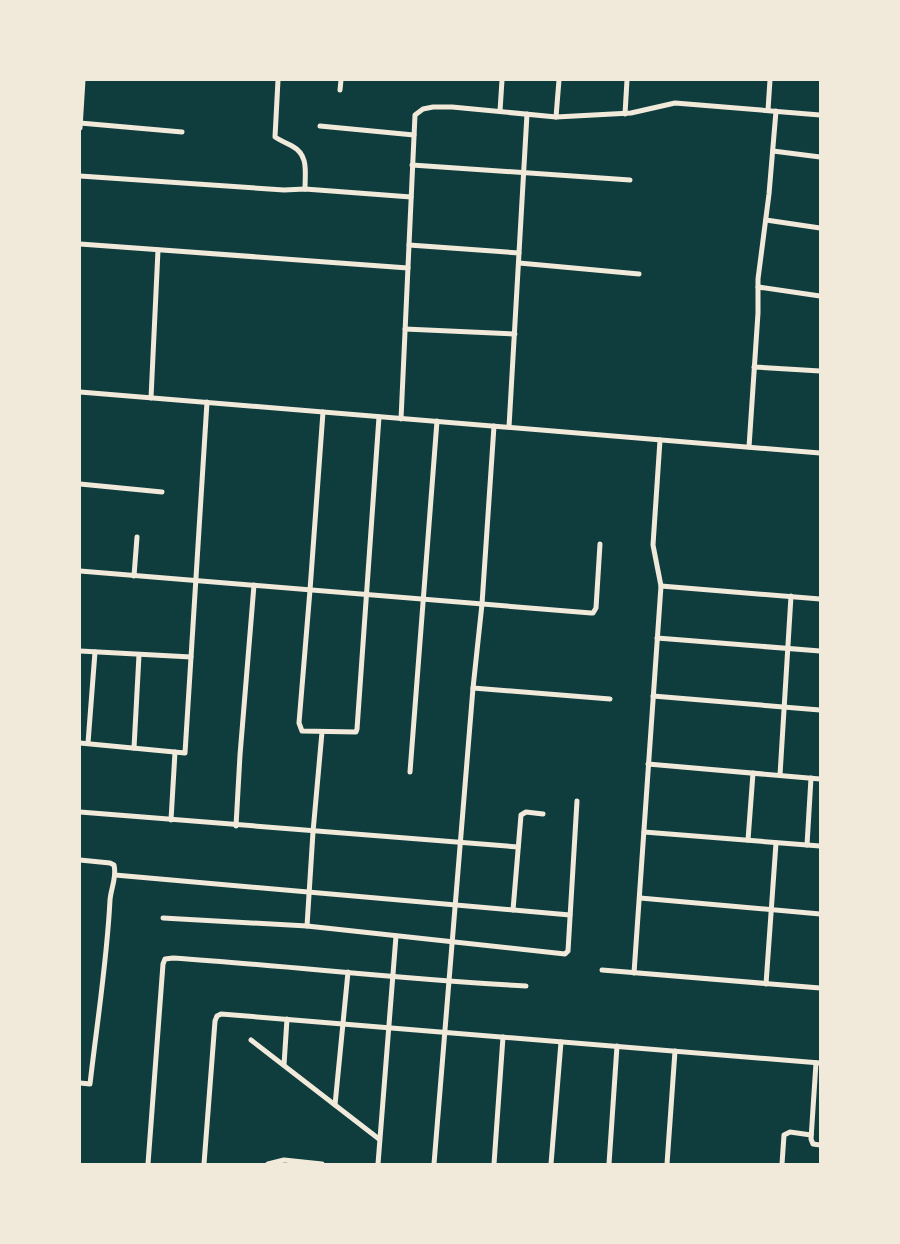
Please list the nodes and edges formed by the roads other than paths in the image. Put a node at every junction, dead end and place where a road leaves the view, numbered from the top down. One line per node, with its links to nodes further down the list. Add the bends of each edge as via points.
1 (83, 80): 16 (street)
2 (278, 80): 27 (street, via 275,137 302,153 306,167)
3 (341, 80): 8 (street)
4 (502, 80): 9 (street)
5 (559, 80): 15 (street)
6 (627, 80): 13 (street)
7 (770, 80): 10 (street)
8 (340, 90)
9 (500, 110): 12 (street); 20 (street, via 423,109 415,115)
10 (768, 110): 11 (street); 13 (street, via 675,103)
11 (776, 111): 14 (street); 21 (street)
12 (527, 114): 15 (street); 24 (street)
13 (625, 114): 15 (street)
14 (820, 115)
15 (556, 117)
16 (80, 123): 18 (street); 19 (street)
17 (320, 126): 20 (street)
18 (80, 128)
19 (182, 132)
20 (414, 135): 23 (street)
21 (773, 151): 22 (street); 29 (street)
22 (820, 157)
23 (412, 165): 24 (street); 28 (street)
24 (524, 173): 26 (street); 34 (street)
25 (80, 176): 27 (street)
26 (630, 180)
27 (305, 189): 28 (street)
28 (411, 197): 32 (street)
29 (766, 220): 30 (street); 38 (street)
30 (820, 228)
31 (80, 244): 33 (street)
32 (409, 245): 34 (street); 36 (street)
33 (158, 250): 36 (street); 45 (street)
34 (519, 252): 35 (street)
35 (519, 263): 37 (street); 41 (street)
36 (408, 268): 40 (street)
37 (639, 274)
38 (758, 287): 39 (street); 42 (street)
39 (820, 296)
40 (405, 329): 41 (street); 49 (street)
41 (515, 334): 52 (street)
42 (754, 366): 43 (street); 54 (street)
43 (820, 371)
44 (80, 392): 45 (street)
45 (151, 398): 46 (street)
46 (207, 402): 47 (street); 62 (street)
47 (323, 412): 48 (street); 65 (street)
48 (379, 417): 49 (street); 66 (street)
49 (401, 418): 50 (street)
50 (437, 422): 51 (street); 69 (street)
51 (494, 426): 52 (street); 70 (street)
52 (509, 427): 53 (street)
53 (660, 440): 54 (street); 64 (street, via 654,545)
54 (749, 447): 55 (street)
55 (820, 453)
56 (80, 484): 57 (street)
57 (162, 492)
58 (137, 537): 61 (street)
59 (600, 544): 70 (street, via 593,613)
60 (80, 571): 61 (street)
61 (134, 576): 62 (street)
62 (196, 580): 63 (street); 77 (street)
63 (254, 585): 65 (street); 98 (street)
64 (661, 586): 67 (street); 71 (street)
65 (310, 590): 66 (street); 83 (street, via 299,723 302,730)
66 (367, 595): 69 (street); 83 (street, via 356,732)
67 (791, 596): 68 (street); 72 (street)
68 (820, 599)
69 (424, 600): 70 (street); 89 (street)
70 (482, 604): 78 (street)
71 (657, 638): 72 (street); 79 (street)
72 (788, 648): 74 (street); 81 (street)
73 (80, 651): 75 (street)
74 (820, 651)
75 (95, 652): 76 (street); 85 (street)
76 (139, 655): 77 (street); 86 (street)
77 (191, 657): 87 (street, via 185,752)
78 (473, 688): 80 (street); 102 (street)
79 (653, 696): 81 (street); 88 (street)
80 (610, 699)
81 (784, 708): 82 (street); 91 (street)
82 (820, 710)
83 (322, 732): 99 (street)
84 (80, 743): 85 (street)
85 (88, 744): 86 (street)
86 (134, 748): 87 (street)
87 (175, 752): 97 (street)
88 (648, 764): 90 (street); 100 (street)
89 (410, 772)
90 (753, 773): 91 (street); 101 (street)
91 (780, 775): 92 (street)
92 (811, 778): 93 (street); 104 (street)
93 (820, 779)
94 (577, 801): 115 (street)
95 (80, 812): 97 (street)
96 (543, 814): 106 (street, via 522,814)
97 (171, 820): 98 (street)
98 (236, 826): 99 (street)
99 (313, 832): 102 (street); 109 (street)
100 (644, 832): 101 (street); 110 (street)
101 (748, 840): 103 (street)
102 (461, 843): 106 (street); 111 (street)
103 (776, 843): 104 (street); 112 (street)
104 (807, 845): 105 (street)
105 (820, 846)
106 (518, 847): 113 (street)
107 (80, 860): 108 (street, via 112,864)
108 (114, 875): 109 (street); 139 (street, via 90,1084)
109 (309, 892): 111 (street); 117 (street)
110 (640, 898): 112 (street); 122 (street)
111 (455, 905): 113 (street); 119 (street)
112 (772, 909): 114 (street); 125 (street)
113 (512, 910): 115 (street)
114 (820, 914)
115 (570, 915): 119 (street, via 568,951 565,954)
116 (163, 918): 117 (street)
117 (307, 926): 118 (street)
118 (396, 936): 119 (street); 123 (street)
119 (452, 942): 124 (street)
120 (602, 970): 122 (street)
121 (348, 972): 123 (street); 129 (street); 144 (street, via 165,959 156,1034)
122 (634, 973): 125 (street)
123 (392, 977): 124 (street); 130 (street)
124 (448, 982): 126 (street); 131 (street)
125 (766, 984): 127 (street)
126 (526, 986)
127 (820, 988)
128 (287, 1019): 129 (street); 138 (street); 145 (street, via 226,1014 215,1018)
129 (344, 1024): 130 (street); 140 (street)
130 (388, 1027): 131 (street); 142 (street)
131 (446, 1032): 132 (street); 149 (street)
132 (503, 1037): 134 (street); 150 (street)
133 (251, 1040): 138 (street)
134 (562, 1042): 135 (street); 151 (street)
135 (617, 1046): 136 (street); 152 (street)
136 (675, 1051): 137 (street); 153 (street)
137 (818, 1063): 141 (street)
138 (284, 1065): 140 (street)
139 (80, 1083)
140 (335, 1105): 142 (street)
141 (811, 1135): 143 (street, via 811,1142); 154 (street, via 790,1132 784,1135)
142 (380, 1139): 148 (street)
143 (820, 1145)
144 (148, 1164)
145 (204, 1164)
146 (268, 1164): 147 (street, via 284,1160)
147 (322, 1164)
148 (378, 1164)
149 (434, 1164)
150 (494, 1164)
151 (551, 1164)
152 (609, 1164)
153 (667, 1164)
154 (782, 1164)

